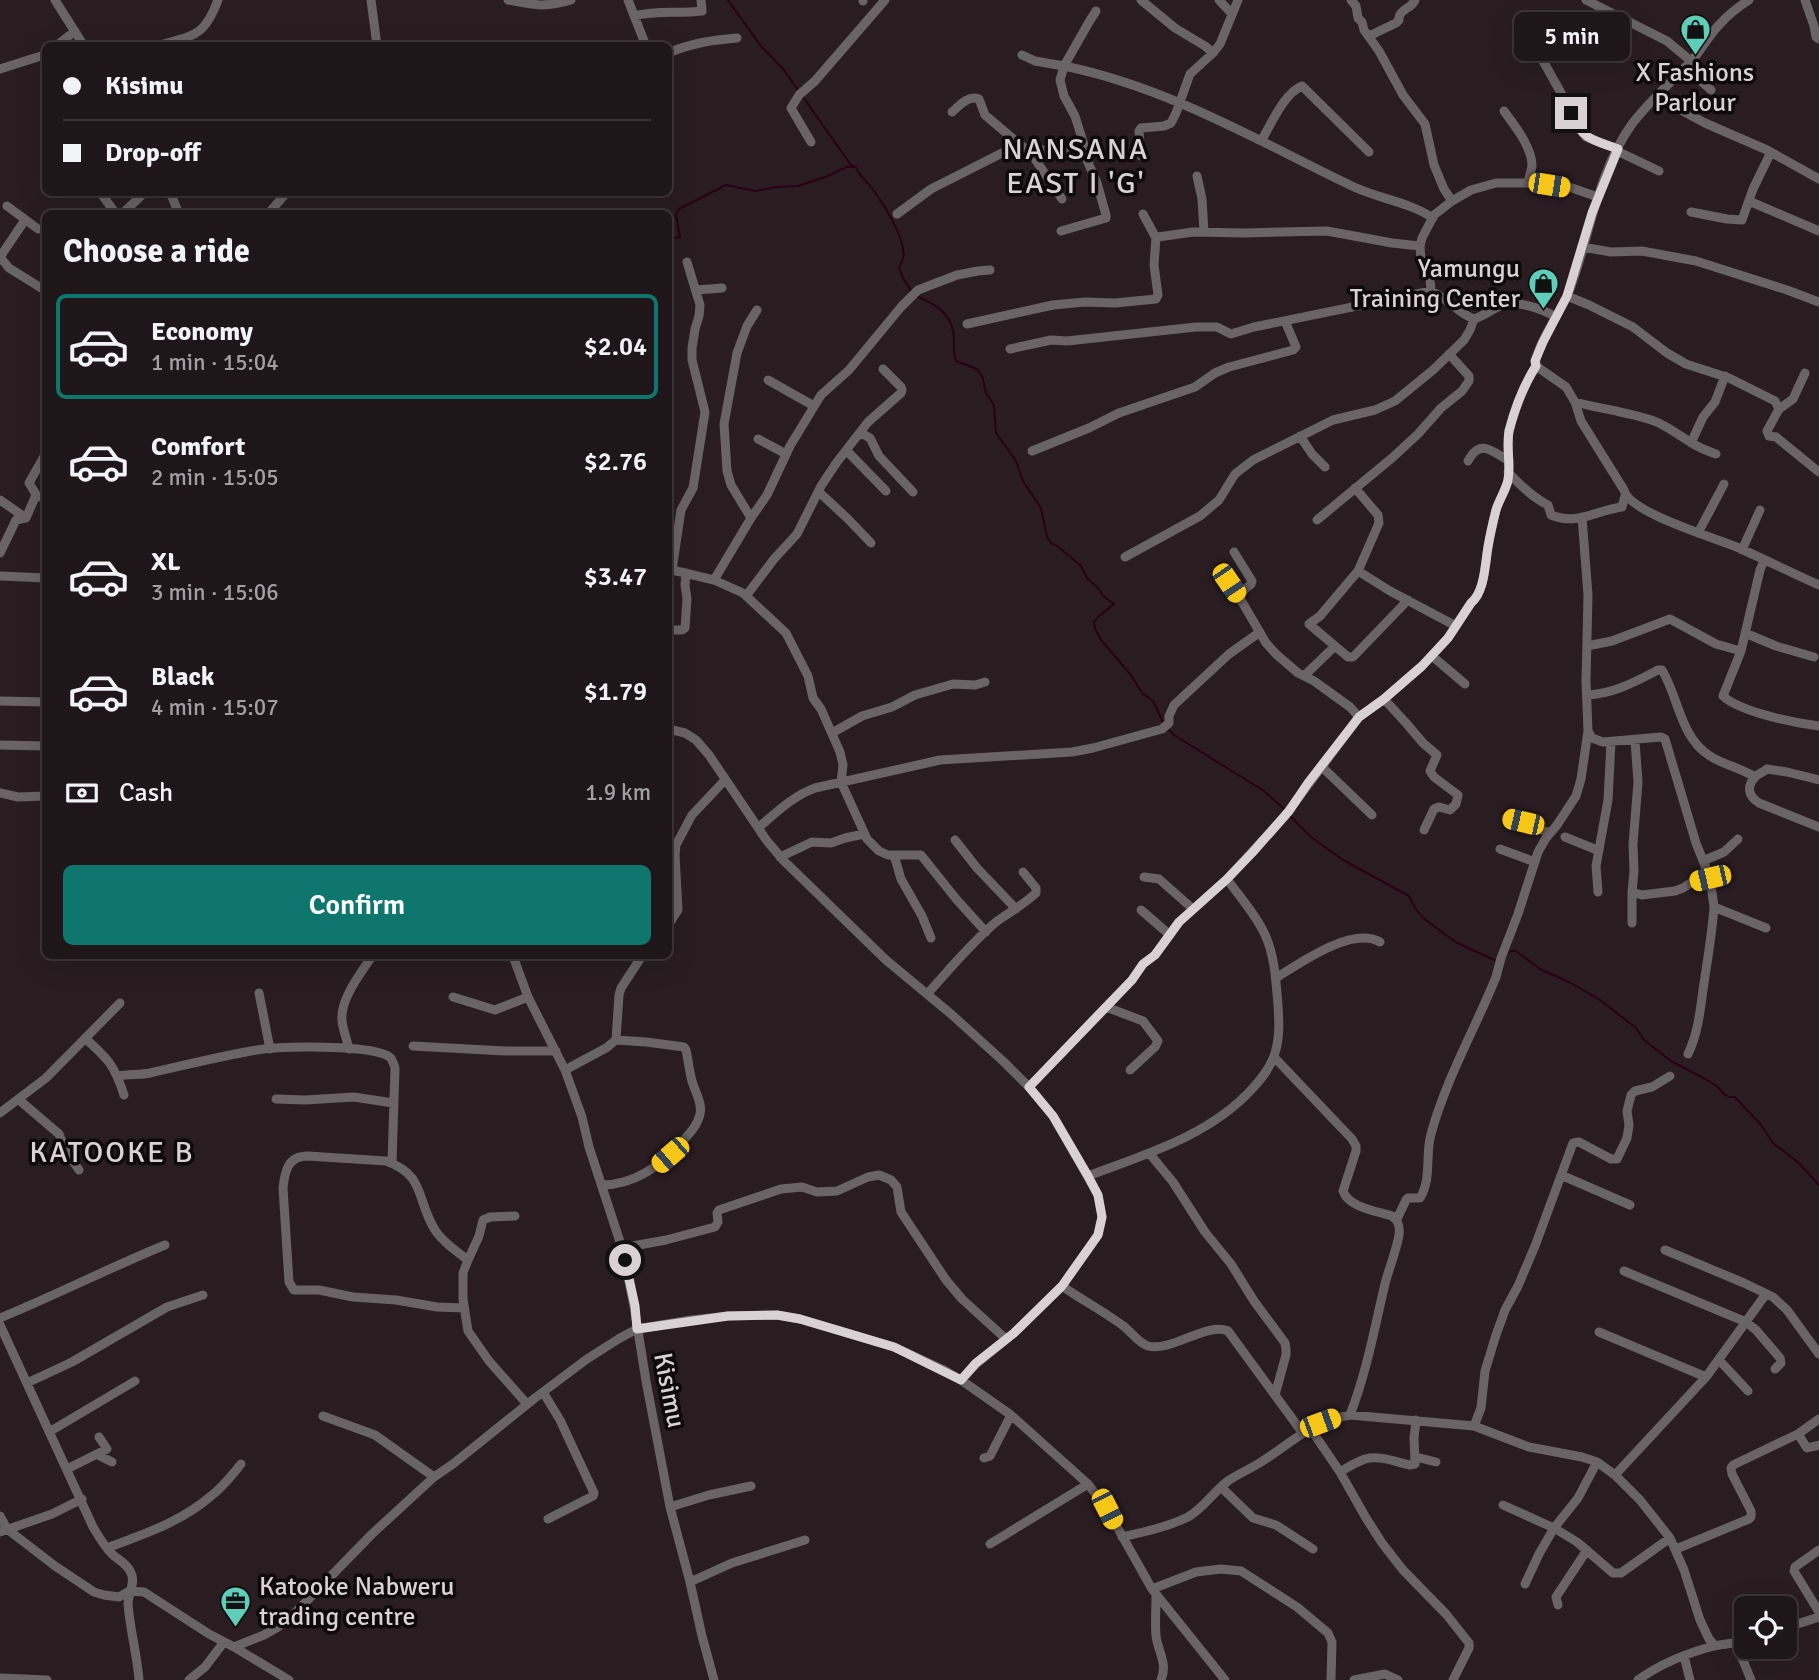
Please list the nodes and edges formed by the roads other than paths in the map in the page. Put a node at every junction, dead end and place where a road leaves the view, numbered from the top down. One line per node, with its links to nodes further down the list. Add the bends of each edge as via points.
1 (55, 0): 20 (street)
2 (218, 0): 27 (street, via 199,33)
3 (370, 0): 28 (street)
4 (508, 0): 5 (street, via 538,6)
5 (571, 0)
6 (628, 0): 19 (street)
7 (701, 0): 19 (street, via 702,11)
8 (885, 0): 43 (street, via 791,108)
9 (1141, 0): 31 (street)
10 (1219, 0): 18 (street)
11 (1238, 0): 18 (street)
12 (1352, 0): 21 (street)
13 (1415, 0): 21 (street, via 1403,9 1396,23)
14 (1586, 0): 34 (street, via 1667,41)
15 (1749, 0): 34 (street, via 1720,24)
16 (1805, 0): 24 (street)
17 (1096, 11): 35 (street)
18 (1232, 14): 31 (street)
19 (634, 16): 29 (street)
20 (75, 31): 25 (street); 26 (street)
21 (1369, 36): 58 (street, via 1425,124 1434,165)
22 (1529, 36): 45 (street, via 1586,137)
23 (737, 37): 30 (street)
24 (1819, 39)
25 (60, 42)
26 (82, 42)
27 (170, 42)
28 (376, 42)
29 (644, 42)
30 (672, 51)
31 (1213, 53): 39 (street, via 1190,74)
32 (1022, 55): 35 (street)
33 (42, 56): 36 (street)
34 (1688, 64): 37 (street); 38 (street)
35 (1064, 66): 39 (street, via 1149,90); 48 (street, via 1060,80)
36 (0, 69)
37 (1712, 90)
38 (1657, 97): 45 (street); 47 (street)
39 (1179, 104): 42 (street); 49 (street, via 1168,125 1141,128)
40 (1504, 111): 53 (street, via 1530,156)
41 (952, 112): 44 (street, via 969,98 979,99 985,115)
42 (1261, 141): 46 (street, via 1279,109 1302,86); 66 (street, via 1371,195)
43 (811, 142)
44 (1027, 149): 48 (street); 57 (street); 64 (street, via 1004,152 931,189)
45 (1617, 150): 50 (street); 56 (street)
46 (1369, 152)
47 (1771, 152): 52 (street); 59 (street)
48 (1084, 153): 69 (street, via 1106,218)
49 (1140, 156)
50 (1658, 171)
51 (1196, 176): 71 (street)
52 (1819, 179)
53 (1528, 183): 56 (street, via 1572,188); 58 (street, via 1482,186)
54 (141, 196): 61 (street)
55 (284, 196): 62 (street)
56 (1598, 197): 74 (street)
57 (1062, 199)
58 (1451, 201): 66 (street)
59 (1749, 201): 63 (street, via 1741,221); 70 (street)
60 (7, 206): 67 (street)
61 (126, 210)
62 (271, 210)
63 (1691, 212)
64 (897, 214)
65 (1143, 214): 72 (street)
66 (1433, 218): 73 (street)
67 (25, 219): 68 (street); 75 (street)
68 (38, 229)
69 (1062, 231)
70 (1819, 231)
71 (1204, 232): 72 (street); 73 (street, via 1327,231)
72 (1156, 239): 88 (street, via 1156,299 1053,305)
73 (1420, 246): 81 (street, via 1421,259 1429,267)
74 (1582, 247): 82 (street); 83 (street, via 1696,261)
75 (0, 257): 79 (street)
76 (687, 262): 80 (street)
77 (990, 270): 98 (street, via 957,275 915,293)
78 (722, 288): 80 (street)
79 (42, 289)
80 (696, 290): 96 (street, via 700,304 692,360)
81 (1431, 291): 86 (street); 87 (street)
82 (1567, 296): 85 (street); 94 (street, via 1633,327 1685,363)
83 (1819, 302)
84 (757, 310): 100 (street, via 737,353)
85 (1556, 317): 86 (street, via 1541,309 1509,304); 91 (street)
86 (1474, 319): 90 (street, via 1467,336)
87 (1285, 321): 89 (street, via 1231,334 1217,327 1196,327 1051,340); 106 (street, via 1296,346 1293,350 1229,367 1195,387)
88 (967, 324)
89 (1010, 349)
90 (1449, 354): 102 (street, via 1386,407 1333,420); 116 (street, via 1468,373 1462,391)
91 (1536, 366): 97 (street, via 1566,387); 111 (street, via 1510,427)
92 (883, 369): 101 (street, via 902,390)
93 (1805, 373): 99 (street, via 1793,399)
94 (1725, 376): 99 (street, via 1775,401); 104 (street)
95 (768, 380): 98 (street)
96 (702, 400): 100 (street); 134 (street, via 705,412 693,488 681,510)
97 (1575, 402): 104 (street, via 1655,421); 121 (street, via 1581,421)
98 (814, 405): 107 (street)
99 (1779, 409): 114 (street, via 1767,431 1769,436)
100 (724, 424): 126 (street, via 731,485)
101 (861, 433): 105 (street); 119 (street)
102 (1300, 436): 112 (street); 133 (street, via 1240,470 1219,500 1200,516)
103 (758, 439): 107 (street)
104 (1691, 443): 108 (street)
105 (847, 451): 117 (street); 118 (street)
106 (1032, 451)
107 (786, 454): 126 (street)
108 (1716, 454)
109 (42, 460): 120 (street, via 29,483)
110 (1468, 461): 111 (street, via 1479,448)
111 (1509, 461): 113 (street)
112 (1325, 467)
113 (1508, 472): 124 (street, via 1548,505 1551,515); 147 (street, via 1494,517 1486,572 1476,599)
114 (1819, 472)
115 (1724, 484): 128 (street)
116 (1355, 488): 127 (street); 138 (street, via 1380,519)
117 (886, 491)
118 (819, 492): 129 (street); 145 (street, via 797,534)
119 (913, 492)
120 (41, 496): 125 (street)
121 (1625, 496): 124 (street, via 1622,507); 128 (street)
122 (0, 500): 125 (street)
123 (1760, 509): 130 (street)
124 (1583, 517): 152 (street)
125 (26, 518): 132 (street, via 16,520)
126 (751, 518): 142 (street)
127 (1317, 520)
128 (1698, 533): 130 (street)
129 (871, 543)
130 (1742, 550): 135 (street)
131 (1234, 552): 144 (street, via 1252,581)
132 (0, 553)
133 (1125, 557)
134 (672, 558)
135 (1764, 561): 143 (street); 150 (street)
136 (672, 570): 139 (street)
137 (1219, 570): 144 (street)
138 (1358, 571): 146 (street); 151 (street, via 1309,624)
139 (686, 573): 142 (street); 148 (street, via 685,628)
140 (0, 576): 141 (street)
141 (42, 578)
142 (714, 580): 145 (street)
143 (1819, 585)
144 (1238, 595): 149 (street)
145 (746, 596): 167 (street, via 788,636)
146 (1408, 600): 147 (street); 151 (street, via 1353,657)
147 (1456, 626): 154 (street)
148 (672, 630)
149 (1260, 632): 156 (street, via 1281,659); 176 (street, via 1229,653 1174,705 1166,726 1072,752 940,760)
150 (1745, 633): 153 (street); 155 (street)
151 (1335, 646): 156 (street)
152 (1587, 646): 153 (street, via 1670,618 1716,644); 159 (street)
153 (1741, 651): 164 (street, via 1724,697 1784,720)
154 (1432, 656): 158 (street); 160 (street)
155 (1814, 657)
156 (1304, 676): 163 (street)
157 (985, 682): 167 (street, via 928,690)
158 (1465, 684)
159 (1587, 695): 166 (street); 173 (street, via 1603,694 1662,670 1694,743 1709,756)
160 (1384, 699): 163 (street); 183 (street, via 1437,755 1430,771 1434,777 1458,795 1451,810 1434,809)
161 (0, 701): 162 (street)
162 (42, 702)
163 (1359, 717): 172 (street)
164 (1819, 726)
165 (672, 730): 174 (street, via 696,740)
166 (1588, 731): 169 (street, via 1597,741); 184 (street, via 1576,796)
167 (832, 733): 176 (street, via 842,758)
168 (1635, 741): 169 (street); 193 (street, via 1665,739); 200 (street)
169 (1611, 742): 190 (street, via 1608,800)
170 (0, 745): 171 (street)
171 (42, 746)
172 (1321, 766): 179 (street); 198 (street, via 1287,814)
173 (1755, 777): 175 (street, via 1767,769); 182 (street, via 1749,793 1754,800)
174 (724, 780): 181 (street); 205 (street, via 692,815 676,845 678,910)
175 (1819, 780)
176 (841, 782): 181 (street, via 803,792); 185 (street)
177 (0, 793): 178 (street)
178 (42, 796)
179 (1372, 815)
180 (1506, 818): 184 (street)
181 (759, 827): 192 (street)
182 (1819, 827)
183 (1424, 830)
184 (1549, 833): 194 (street)
185 (864, 834): 191 (street, via 879,851); 192 (street, via 831,843 811,842)
186 (1565, 837): 190 (street)
187 (1738, 839): 193 (street, via 1724,852)
188 (955, 840): 202 (street)
189 (1500, 849): 194 (street)
190 (1597, 850): 199 (street)
191 (894, 855): 208 (street, via 921,855); 210 (street)
192 (780, 857): 217 (street, via 867,943)
193 (1703, 860): 197 (street)
194 (1535, 862): 248 (street, via 1491,990 1430,1136 1424,1193 1420,1198 1408,1198)
195 (1023, 872): 202 (street, via 1037,890)
196 (1144, 877): 203 (street, via 1159,879)
197 (1710, 878): 200 (street, via 1679,890); 201 (street)
198 (1227, 879): 203 (street); 215 (street, via 1261,926)
199 (1598, 892)
200 (1633, 894): 206 (street)
201 (1714, 907): 207 (street); 228 (street, via 1700,1017)
202 (1016, 909): 208 (street)
203 (1193, 909): 209 (street)
204 (1140, 910): 209 (street)
205 (672, 919)
206 (1632, 923)
207 (1766, 928)
208 (986, 932): 217 (street)
209 (1170, 935): 221 (street)
210 (931, 938)
211 (1380, 942): 215 (street, via 1373,937 1328,946)
212 (370, 959): 226 (street, via 349,991 343,1013)
213 (514, 959): 219 (street, Kisimu)
214 (640, 959): 223 (street, via 621,988)
215 (1276, 978): 229 (street, via 1279,1029)
216 (259, 993): 225 (street)
217 (927, 994): 234 (street)
218 (453, 997): 219 (street, via 495,1010)
219 (528, 997): 227 (street, Kisimu)
220 (120, 1003): 222 (street)
221 (1106, 1007): 231 (street, via 1143,1021 1158,1041); 234 (street)
222 (85, 1038): 232 (street); 236 (street)
223 (616, 1040): 230 (street); 245 (street, via 684,1047 700,1114 694,1129 657,1166 613,1185)
224 (412, 1046): 227 (street)
225 (270, 1049): 226 (street); 232 (street)
226 (349, 1049): 238 (street, via 391,1059 395,1068)
227 (556, 1051): 230 (street, Kisimu)
228 (1688, 1054)
229 (1275, 1056): 240 (street, via 1260,1080 1228,1112); 248 (street, via 1356,1146 1343,1191 1347,1199)
230 (565, 1070): 245 (street, Kisimu)
231 (1130, 1070)
232 (118, 1076): 235 (street)
233 (1670, 1076): 243 (street, via 1631,1095 1627,1138 1617,1159 1575,1142)
234 (1029, 1087): 244 (street, via 1053,1116)
235 (124, 1095)
236 (18, 1099): 239 (street); 242 (street, via 59,1134)
237 (276, 1099): 238 (street, via 355,1097)
238 (393, 1102): 241 (street)
239 (0, 1112)
240 (1149, 1153): 244 (street); 273 (street, via 1285,1343)
241 (391, 1162): 252 (street, via 413,1178 436,1232); 257 (street, via 308,1156 292,1160 283,1188 290,1286)
242 (79, 1170)
243 (1561, 1175): 246 (street); 280 (street, via 1488,1356 1483,1401)
244 (1088, 1176): 254 (street, via 1102,1217 1098,1235)
245 (602, 1185): 250 (street, Kisimu)
246 (1630, 1205)
247 (515, 1216): 252 (street, via 483,1220)
248 (1396, 1220): 276 (street, via 1399,1235)
249 (165, 1245): 258 (street)
250 (622, 1248): 261 (street, Kisimu); 263 (street, via 715,1227 719,1210 781,1189 837,1191 879,1175 897,1187 901,1212 946,1280)
251 (1665, 1250): 255 (street)
252 (468, 1260): 257 (street)
253 (1624, 1271): 259 (street)
254 (1062, 1286): 263 (street); 273 (street, via 1149,1346 1175,1343 1215,1328 1228,1331)
255 (1766, 1294): 259 (street); 264 (street, via 1781,1303)
256 (203, 1295): 270 (street, via 167,1307)
257 (464, 1308): 274 (street, via 471,1337)
258 (0, 1318)
259 (1746, 1322): 265 (street); 266 (street, via 1780,1358)
260 (0, 1325): 270 (street)
261 (637, 1329): 268 (street, via 728,1316 777,1315 894,1347); 272 (street); 302 (street, Kisimu)
262 (1599, 1332): 267 (street)
263 (1006, 1339): 268 (street)
264 (1819, 1354)
265 (1718, 1360): 267 (street); 271 (street)
266 (1775, 1369)
267 (1706, 1377): 295 (street)
268 (961, 1380): 275 (street)
269 (135, 1381): 282 (street)
270 (27, 1383): 282 (street)
271 (1748, 1391)
272 (543, 1392): 274 (street); 304 (street, via 594,1493)
273 (1276, 1395): 281 (street)
274 (527, 1404): 296 (street)
275 (1010, 1415): 288 (street); 297 (street)
276 (1350, 1415): 279 (street); 281 (street)
277 (323, 1416): 296 (street, via 375,1435)
278 (1819, 1419): 283 (street)
279 (1416, 1420): 280 (street); 287 (street)
280 (1474, 1426): 291 (street, via 1529,1447)
281 (1306, 1430): 294 (street); 299 (street)
282 (49, 1432): 293 (street)
283 (1798, 1434): 285 (street, via 1807,1447); 313 (street, via 1731,1468 1751,1511 1749,1519)
284 (99, 1437): 286 (street, via 107,1449)
285 (1819, 1445)
286 (98, 1455): 289 (street); 293 (street)
287 (1416, 1457): 290 (street); 294 (street, via 1413,1465 1364,1459)
288 (984, 1458)
289 (112, 1462)
290 (1436, 1462)
291 (1597, 1462): 295 (street); 305 (street, via 1578,1498)
292 (241, 1464): 311 (street, via 212,1496 186,1515)
293 (67, 1469): 300 (street)
294 (1340, 1472): 340 (street, via 1382,1543 1469,1643)
295 (1615, 1475): 308 (street)
296 (434, 1477): 326 (street, via 292,1616)
297 (1088, 1484): 307 (street); 310 (street)
298 (751, 1486): 302 (street)
299 (1221, 1487): 307 (street, via 1191,1516); 312 (street, via 1253,1518 1276,1525)
300 (82, 1499): 306 (street); 311 (street)
301 (1503, 1505): 305 (street)
302 (670, 1507): 316 (street, Kisimu)
303 (0, 1516): 306 (street)
304 (548, 1519)
305 (1554, 1528): 314 (street); 317 (street)
306 (4, 1531): 318 (street, via 94,1592 119,1597)
307 (1122, 1537): 319 (street)
308 (1670, 1538): 313 (street); 314 (street, via 1617,1573)
309 (804, 1541): 316 (street, via 732,1563)
310 (990, 1544)
311 (107, 1548): 318 (street, via 132,1574)
312 (1313, 1549)
313 (1676, 1549): 325 (street, via 1700,1620)
314 (1587, 1550): 320 (street, via 1556,1597)
315 (1819, 1550): 321 (street, via 1794,1571)
316 (690, 1582): 334 (street, Kisimu)
317 (1525, 1584)
318 (129, 1591): 323 (street, via 144,1592); 331 (street)
319 (1154, 1592): 335 (street, via 1165,1672); 336 (street); 337 (street, via 1196,1572 1241,1572 1328,1633)
320 (1558, 1605)
321 (1819, 1614): 322 (street)
322 (1797, 1623)
323 (224, 1642): 326 (street); 332 (street)
324 (1734, 1643): 325 (street)
325 (1715, 1646): 327 (street)
326 (234, 1647): 333 (street)
327 (1684, 1656): 341 (street); 342 (street)
328 (1742, 1659): 343 (street)
329 (0, 1678): 330 (street)
330 (47, 1680)
331 (139, 1680)
332 (189, 1680)
333 (289, 1680)
334 (714, 1680)
335 (1161, 1680)
336 (1225, 1680)
337 (1331, 1680)
338 (1354, 1680): 339 (street, via 1385,1674)
339 (1398, 1680)
340 (1452, 1680)
341 (1638, 1680)
342 (1690, 1680)
343 (1751, 1680)

